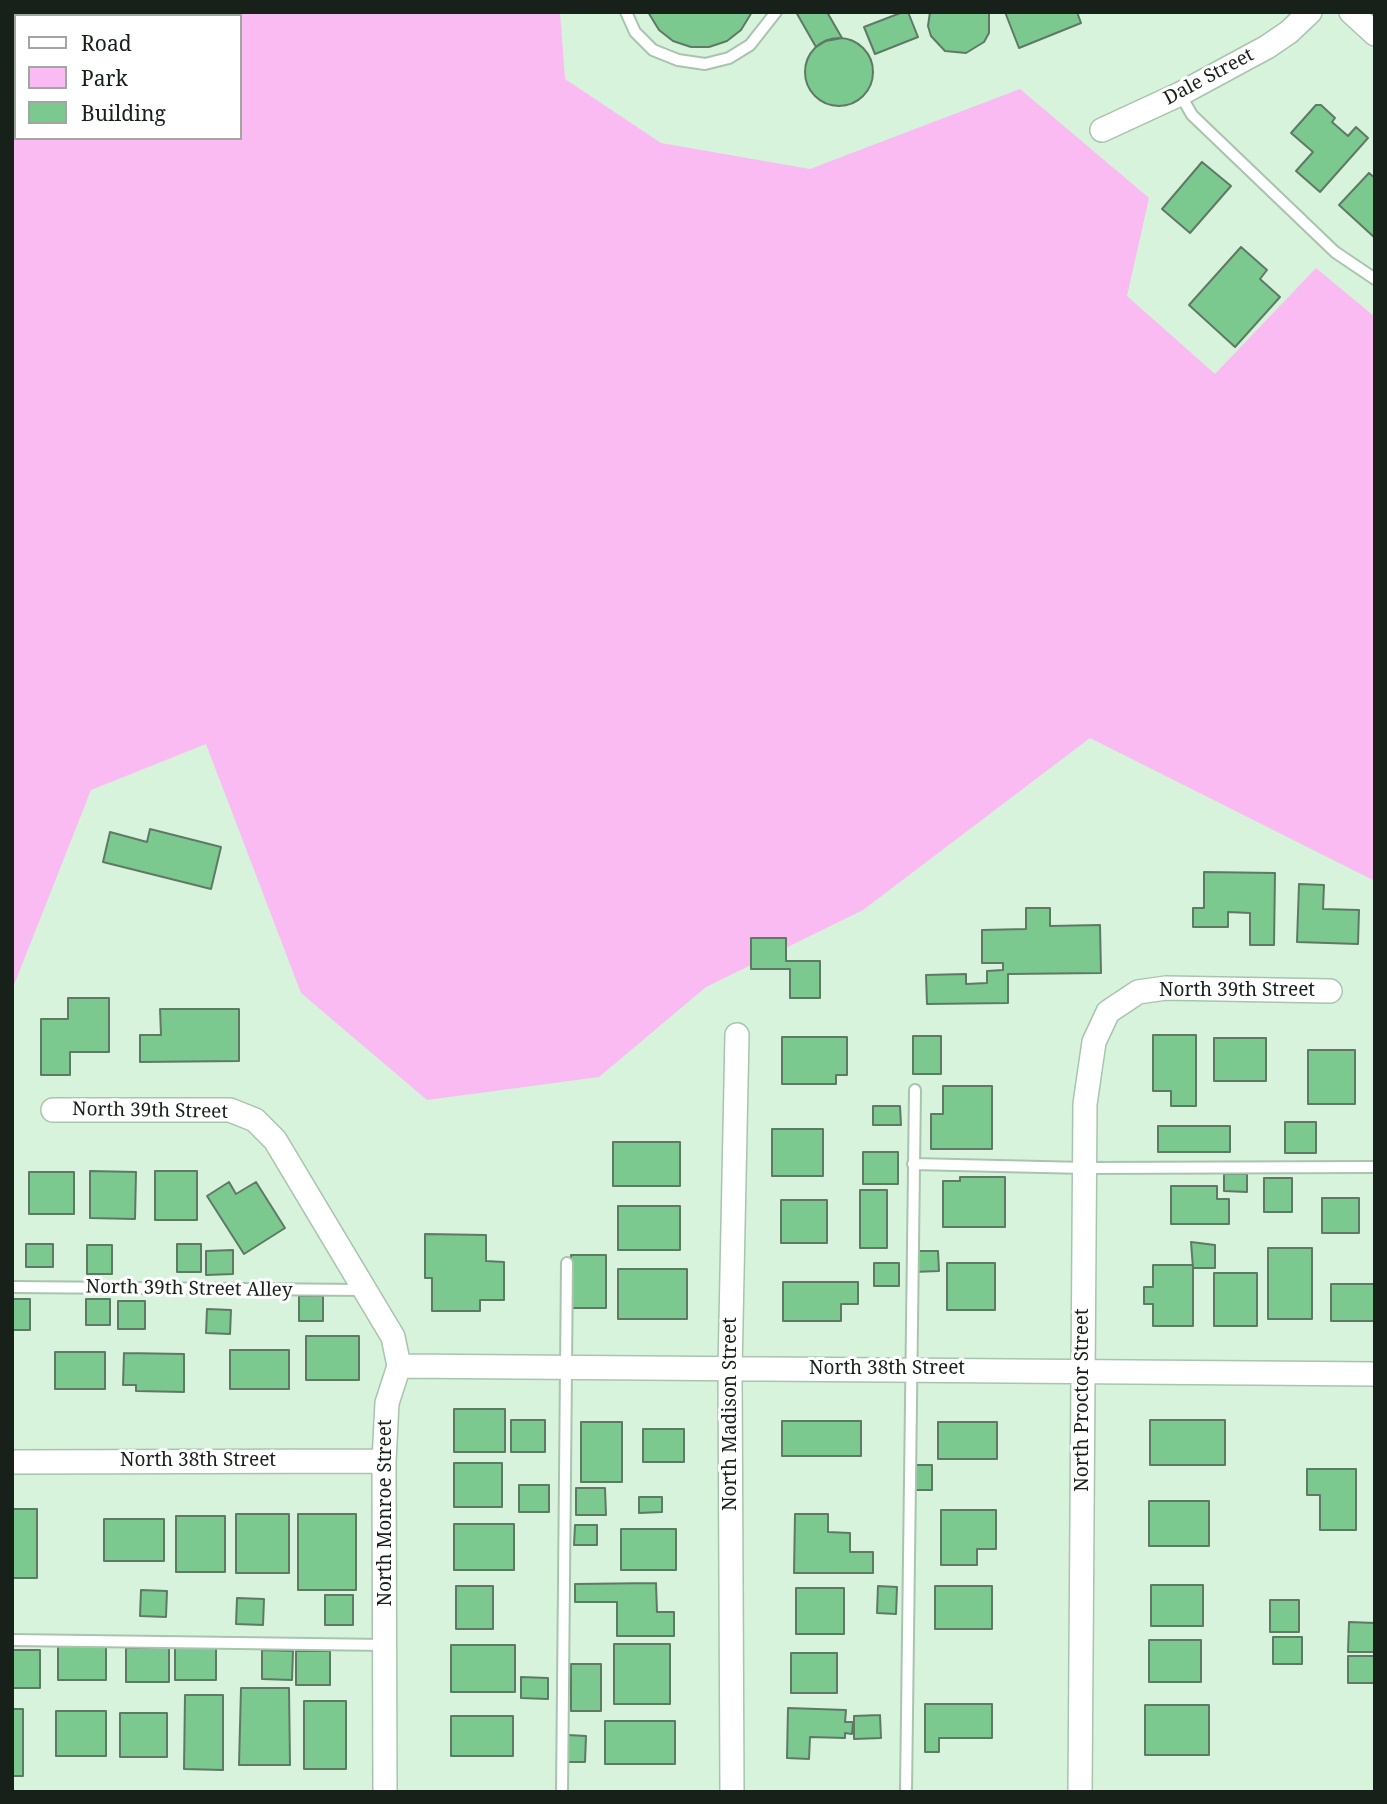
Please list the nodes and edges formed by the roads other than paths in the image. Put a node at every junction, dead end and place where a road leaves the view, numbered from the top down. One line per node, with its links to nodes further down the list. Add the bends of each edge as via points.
1 (626, 12): 2 (lane, via 635,32 653,50 705,64 729,58 750,45)
2 (776, 12)
3 (1310, 12): 6 (street, Dale Street, via 1267,47)
4 (1352, 12): 5 (street)
5 (1375, 34)
6 (1180, 94): 7 (street, Dale Street); 8 (lane, via 1192,115 1335,253)
7 (1102, 130)
8 (1375, 279)
9 (1330, 991): 10 (street, North 39th Street, via 1166,988 1138,992)
10 (1108, 1012): 16 (street, North Proctor Street, via 1091,1056)
11 (737, 1035): 23 (street, North Madison Street)
12 (915, 1090): 14 (lane)
13 (53, 1110): 19 (street, North 39th Street, via 230,1110 246,1114 275,1140)
14 (913, 1164): 16 (lane); 22 (lane)
15 (1375, 1167): 16 (lane)
16 (1085, 1168): 24 (street, North Proctor Street)
17 (567, 1263): 21 (lane)
18 (12, 1287): 19 (lane, North 39th Street Alley)
19 (366, 1290): 20 (street, via 393,1337)
20 (399, 1366): 21 (street, North 38th Street); 26 (street, North Monroe Street, via 387,1403)
21 (565, 1368): 23 (street, North 38th Street); 31 (lane)
22 (909, 1369): 23 (street, North 38th Street); 24 (street, North 38th Street); 33 (lane)
23 (730, 1370): 32 (street, North Madison Street)
24 (1083, 1370): 25 (street, North 38th Street); 34 (street, North Proctor Street)
25 (1375, 1374)
26 (384, 1461): 27 (street, North 38th Street); 29 (street, North Monroe Street)
27 (12, 1462)
28 (12, 1640): 29 (lane)
29 (386, 1644): 30 (street, North Monroe Street)
30 (385, 1792)
31 (562, 1792)
32 (732, 1792)
33 (906, 1792)
34 (1080, 1792)

